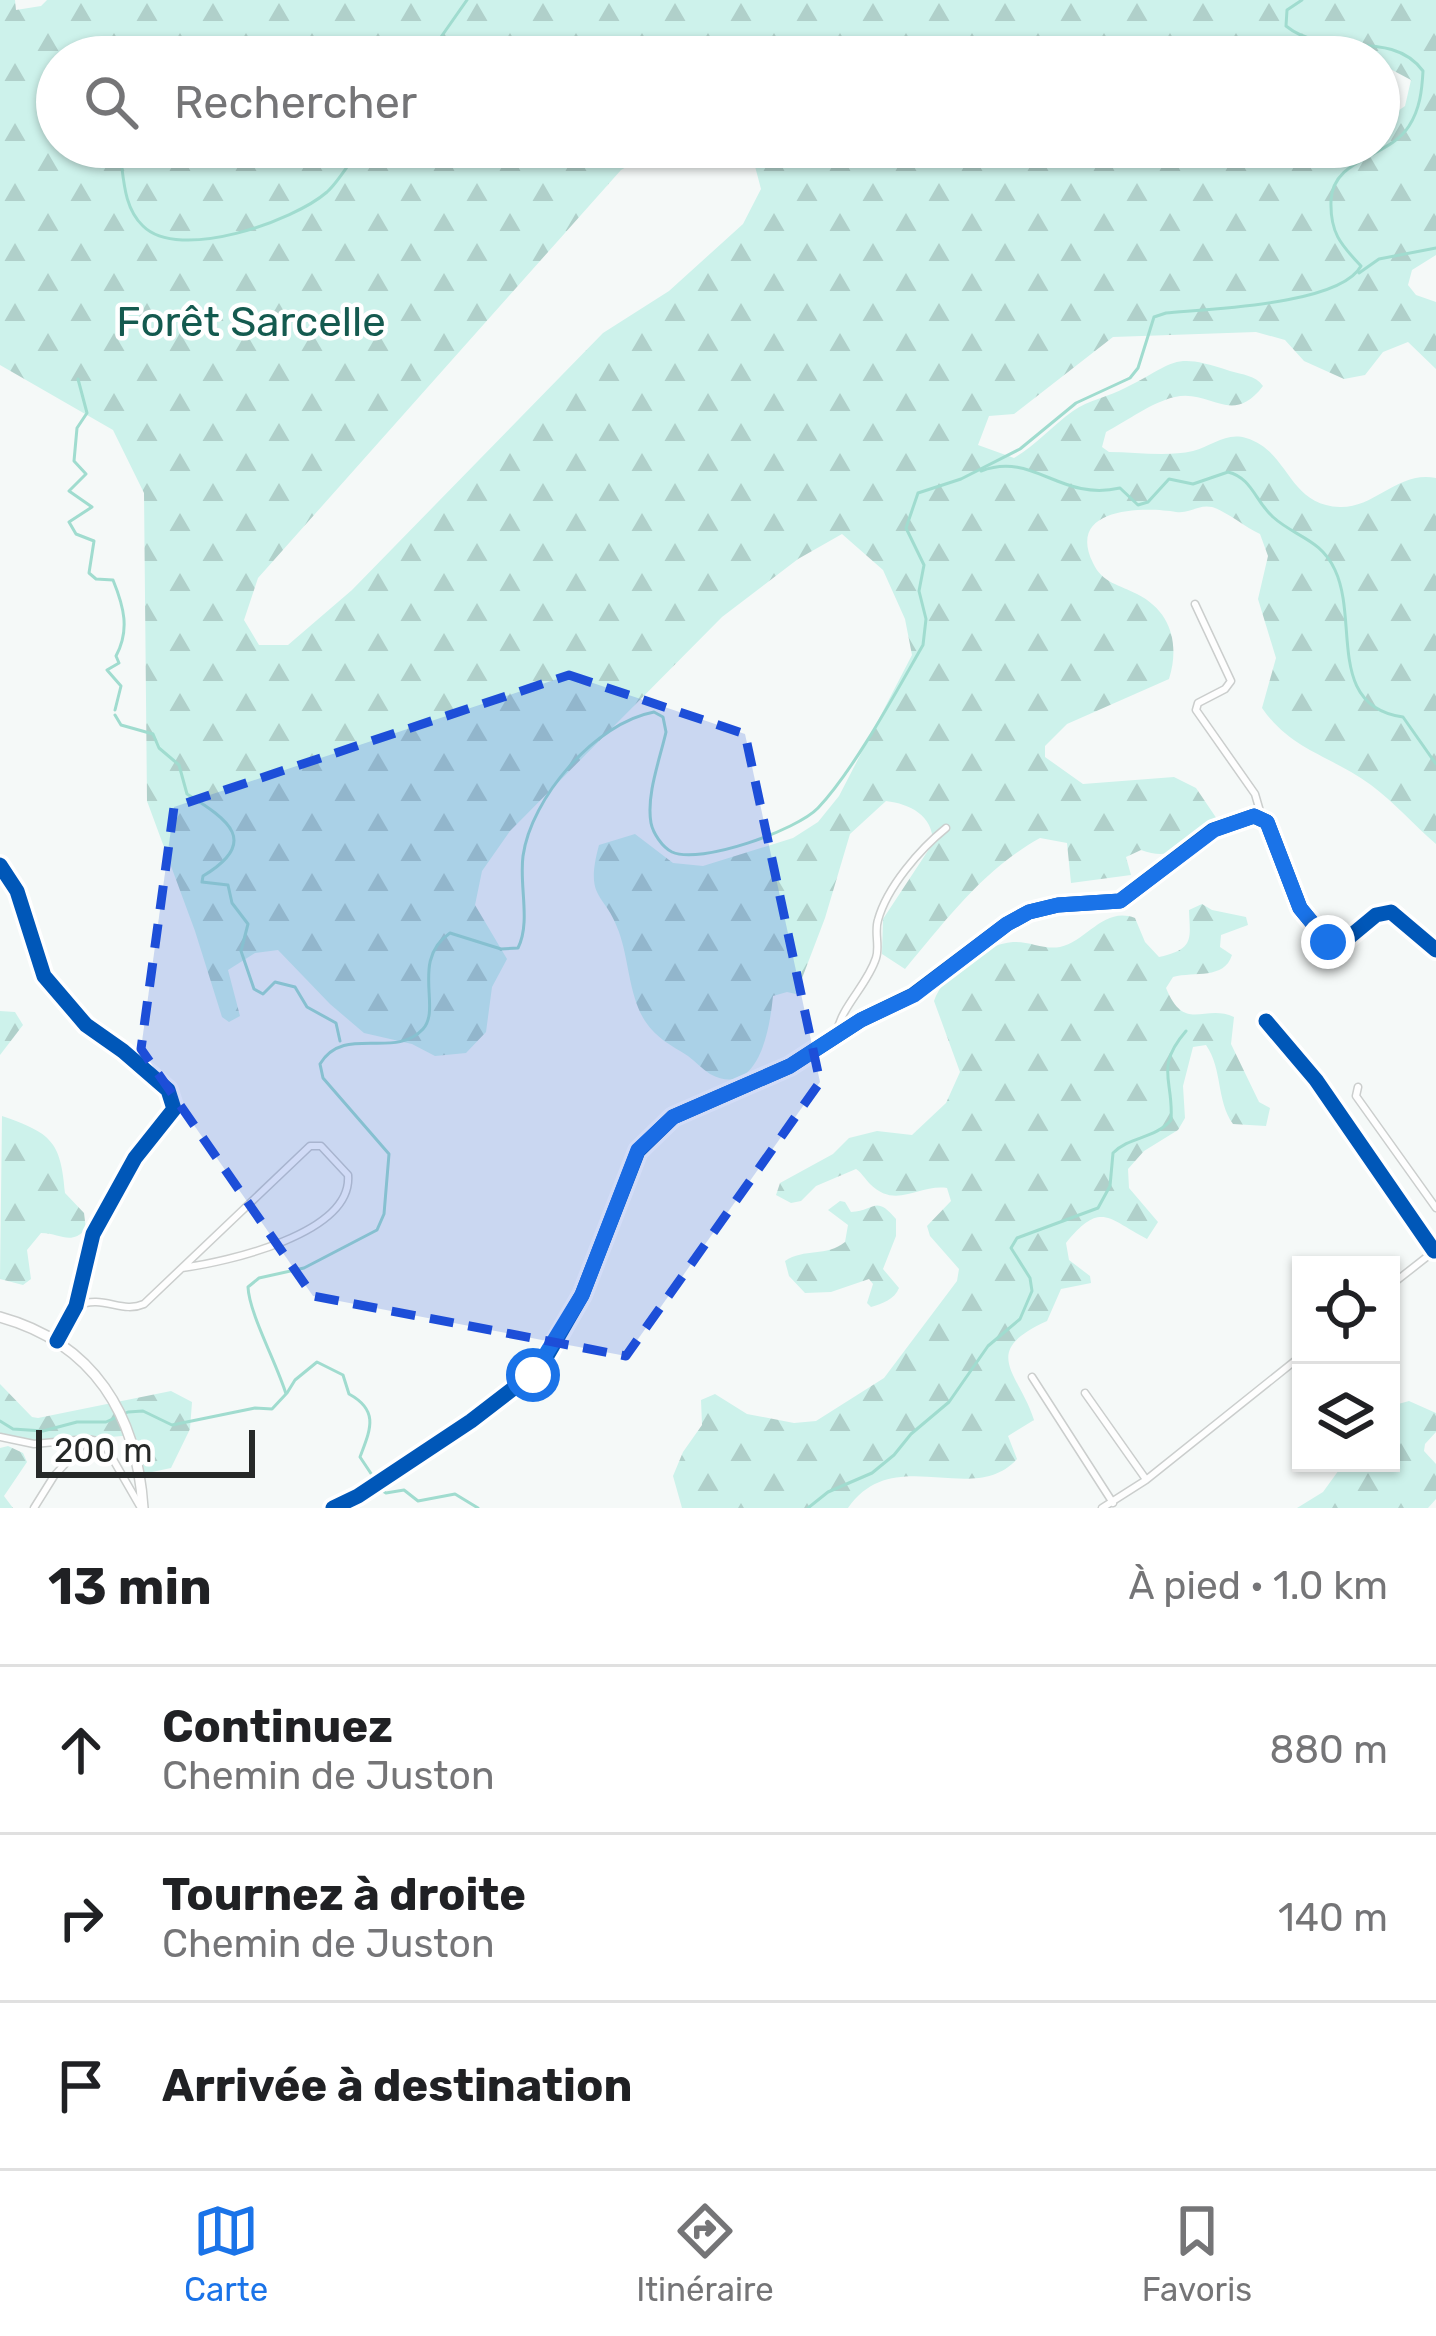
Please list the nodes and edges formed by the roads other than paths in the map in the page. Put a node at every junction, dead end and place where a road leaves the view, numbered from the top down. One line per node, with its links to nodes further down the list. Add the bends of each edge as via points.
1 (1195, 604): 2 (street, via 1231,681 1196,710 1255,794)
2 (1262, 818): 5 (street, via 1300,908 1328,942 1341,944 1391,912); 7 (street, via 1214,830 1120,901 1029,912 914,995)
3 (946, 828): 7 (street, via 878,916 876,957)
4 (0, 865): 13 (street, via 17,891 44,976 86,1025 157,1078 172,1099 93,1234)
5 (1436, 950)
6 (1266, 1021): 10 (street)
7 (836, 1036): 25 (street, via 654,1133 638,1150 582,1295 540,1368)
8 (1358, 1087): 9 (street)
9 (1436, 1208)
10 (1435, 1251): 12 (street)
11 (182, 1268): 11 (street, via 251,1256 327,1217 348,1175 321,1146 307,1148); 13 (street, via 137,1307 97,1300)
12 (1400, 1278)
13 (76, 1306): 15 (street)
14 (0, 1317): 15 (main road)
15 (56, 1341): 24 (main road, via 85,1364 132,1433)
16 (1292, 1363): 21 (street)
17 (1032, 1377): 22 (street)
18 (1085, 1394): 21 (street)
19 (0, 1437): 20 (street, via 34,1444)
20 (87, 1439): 23 (street); 24 (street, via 108,1447)
21 (1146, 1480): 22 (street)
22 (1113, 1502): 26 (street)
23 (34, 1508)
24 (142, 1508)
25 (333, 1508)
26 (1102, 1508)

